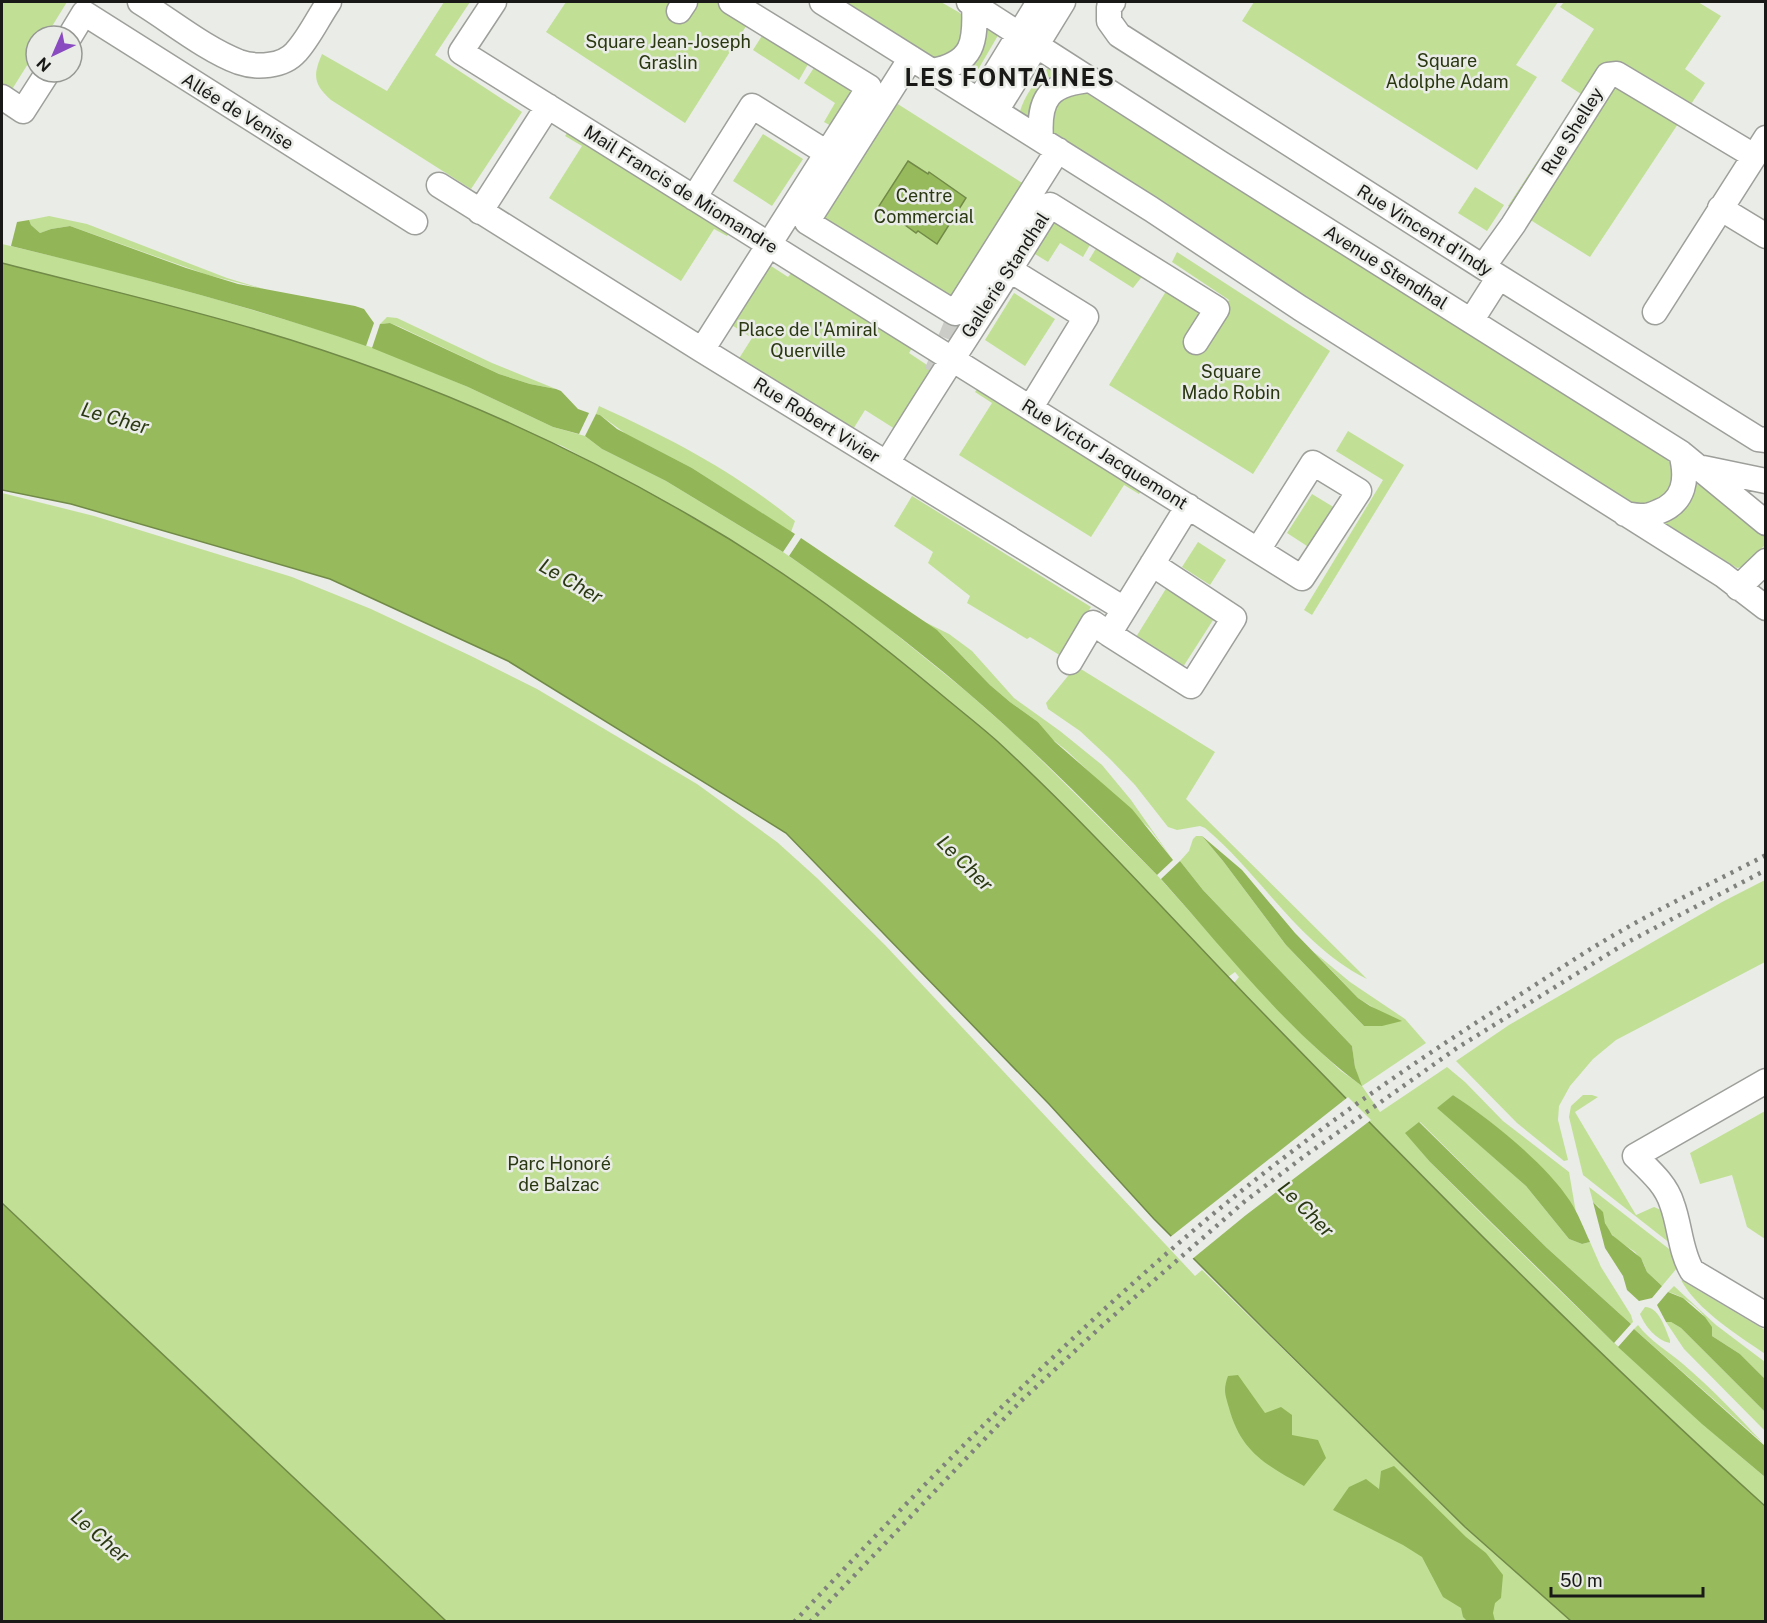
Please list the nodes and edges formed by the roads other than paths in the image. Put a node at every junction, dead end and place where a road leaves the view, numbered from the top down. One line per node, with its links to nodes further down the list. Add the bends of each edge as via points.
1 (140, 2): 2 (street, via 221,53 242,63 270,65 296,53)
2 (329, 2)
3 (494, 2): 17 (street, Mail Francis de Miomandre, via 461,52)
4 (731, 2): 21 (street, via 869,87)
5 (822, 2): 12 (street)
6 (1039, 2): 11 (street)
7 (1063, 2): 11 (street)
8 (1113, 2): 30 (street, Rue Vincent d'Indy, via 1108,21 1119,35)
9 (972, 3): 11 (street, Avenue Stendhal); 13 (street, Avenue Stendhal, via 975,30 971,48 957,63)
10 (77, 24): 26 (street, Allée de Venise, via 84,13)
11 (1029, 39): 14 (street, Avenue Stendhal); 18 (street)
12 (911, 58): 13 (street); 19 (street, via 803,222 957,316)
13 (932, 71): 18 (street)
14 (1092, 80): 19 (street, via 1070,83 1049,95 1040,111); 32 (street, Avenue Stendhal)
15 (40, 84): 16 (street, via 23,111)
16 (2, 97)
17 (548, 106): 23 (street, Mail Francis de Miomandre); 25 (street)
18 (987, 106): 19 (street)
19 (1049, 145): 42 (street)
20 (1760, 147): 24 (street); 30 (street, Rue Shelley, via 1617,74 1608,75 1513,225)
21 (827, 153): 23 (street, via 752,106); 28 (street)
22 (439, 185): 25 (street, Rue Robert Vivier)
23 (694, 198): 28 (street, Mail Francis de Miomandre)
24 (1720, 208): 27 (street); 31 (street)
25 (480, 212): 34 (street, Rue Robert Vivier)
26 (415, 222)
27 (1766, 236)
28 (768, 244): 34 (street); 35 (street, Mail Francis de Miomandre)
29 (1010, 270): 33 (street, Gallerie Standhal, via 1050,205 1217,309); 35 (street, Gallerie Standhal); 36 (street, via 1086,317)
30 (1491, 272): 32 (street); 37 (street, Rue Vincent d'Indy, via 1758,439)
31 (1655, 312)
32 (1471, 321): 38 (street, Avenue Stendhal)
33 (1196, 342)
34 (702, 350): 39 (street, Rue Robert Vivier)
35 (952, 358): 36 (street, Rue Victor Jacquemont); 39 (street)
36 (1031, 408): 41 (street, Rue Victor Jacquemont)
37 (1766, 440)
38 (1690, 460): 40 (street); 42 (street, via 1674,503 1646,516); 43 (street, Avenue Stendhal)
39 (887, 463): 48 (street, Rue Robert Vivier)
40 (1766, 481)
41 (1188, 506): 44 (street, Rue Victor Jacquemont); 46 (street)
42 (1625, 514): 47 (street)
43 (1766, 523)
44 (1258, 550): 44 (street, Rue Victor Jacquemont, via 1302,578 1359,491 1313,464)
45 (1766, 561): 47 (street)
46 (1152, 564): 48 (street); 49 (street, via 1234,618 1191,686)
47 (1755, 595)
48 (1124, 609): 49 (street)
49 (1109, 634): 50 (street, via 1094,623)
50 (1070, 662)
51 (1766, 1081): 52 (street, via 1635,1156 1657,1179 1672,1203 1692,1271)
52 (1766, 1315)

